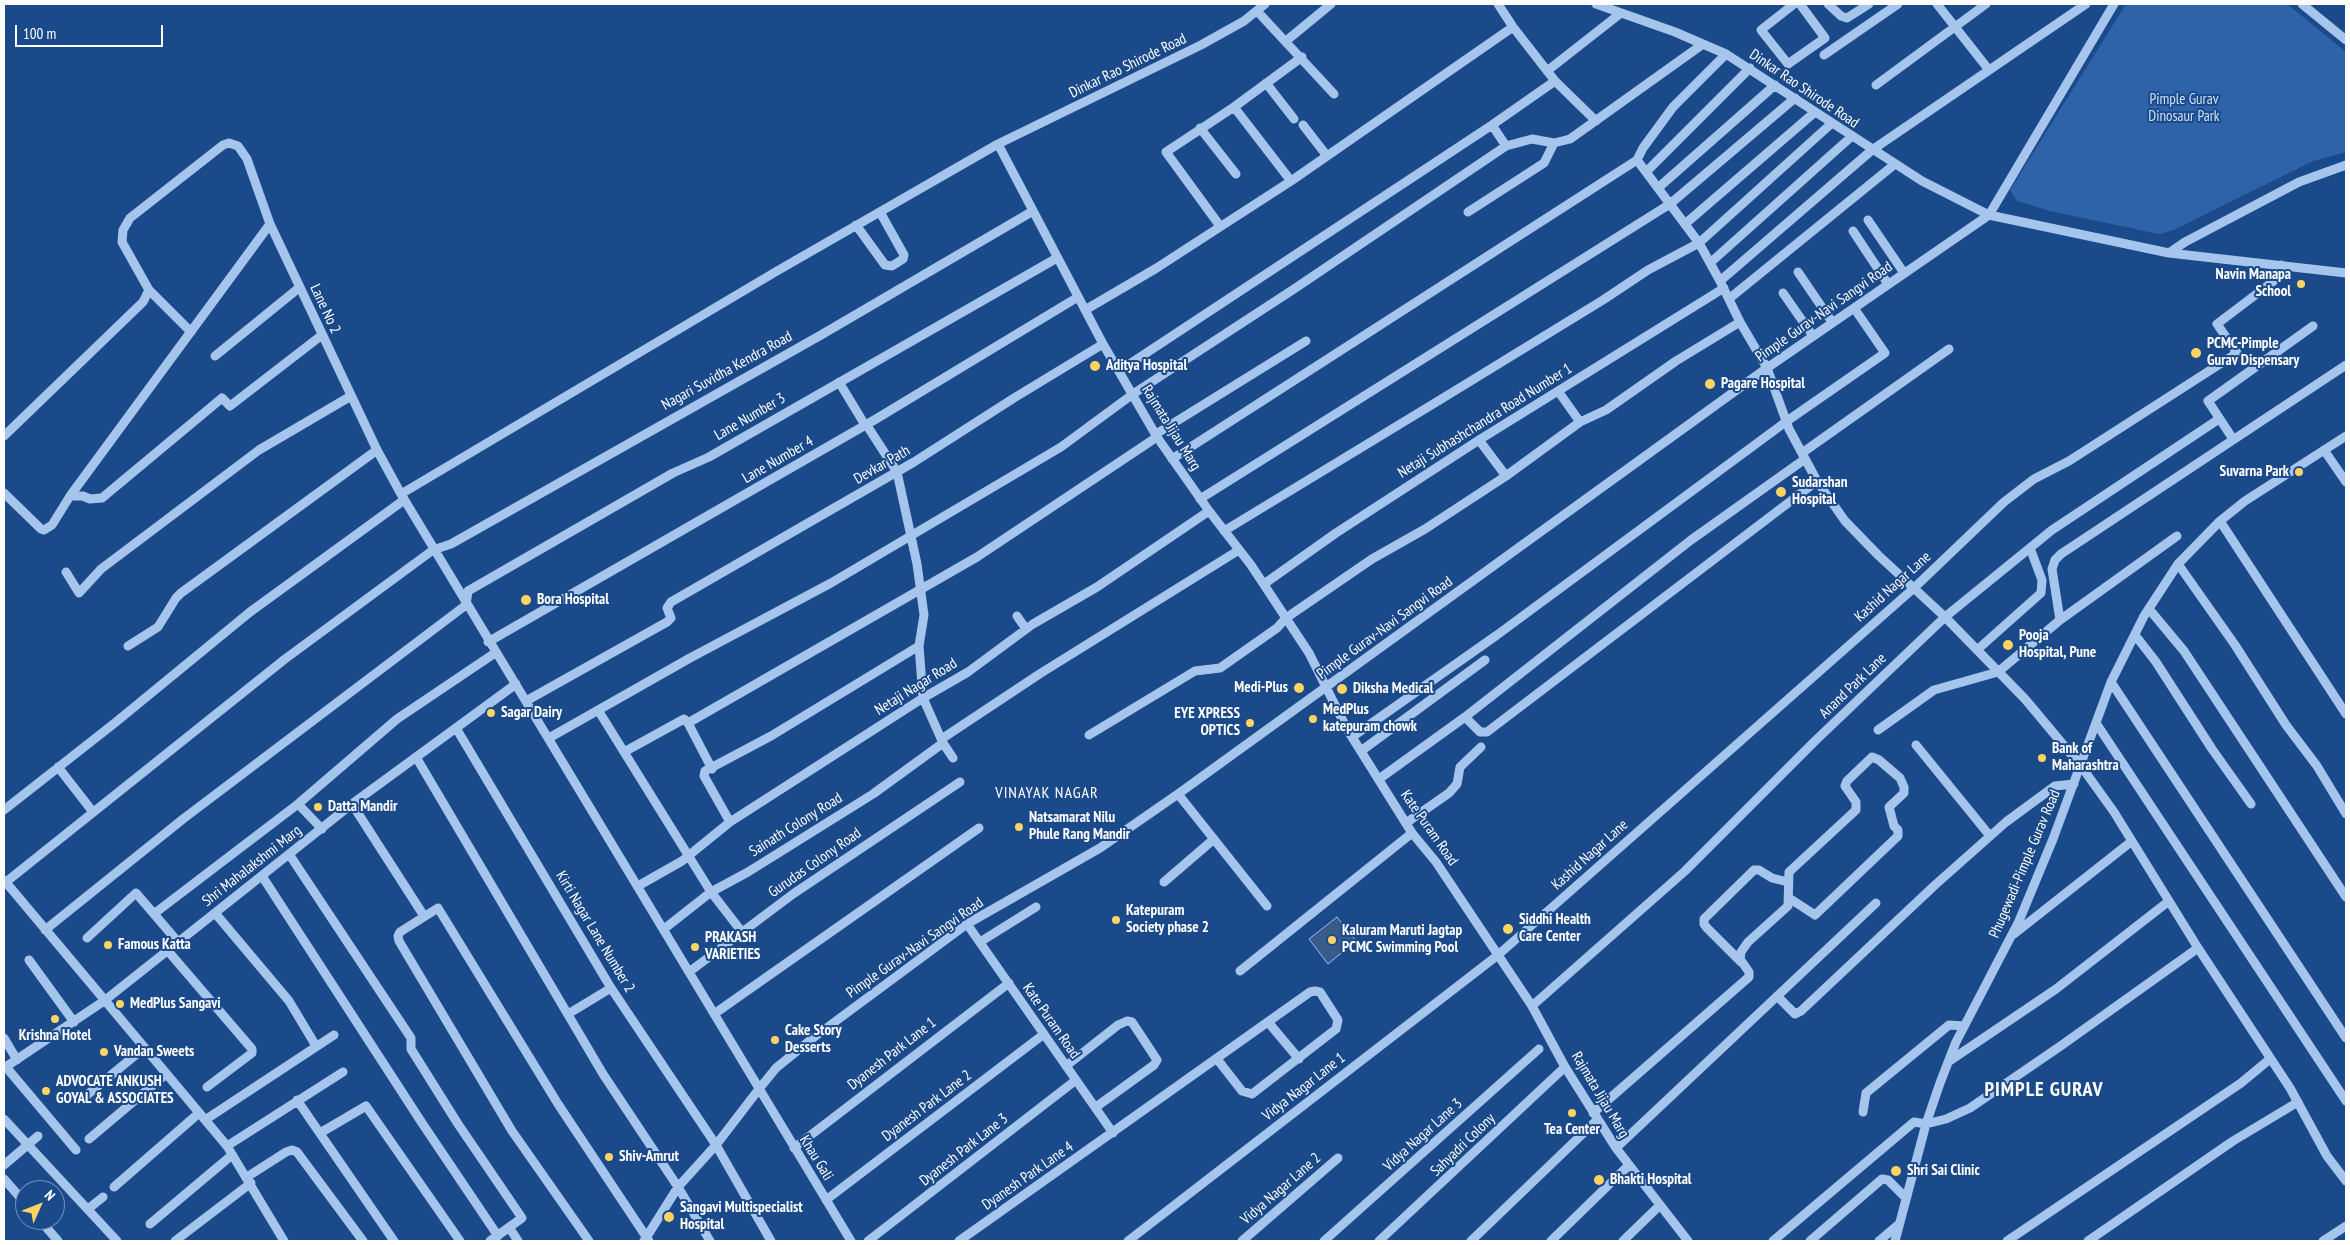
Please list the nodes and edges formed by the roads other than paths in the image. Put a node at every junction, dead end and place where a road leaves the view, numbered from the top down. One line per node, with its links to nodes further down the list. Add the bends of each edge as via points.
1 (1265, 4): 15 (street, Dinkar Rao Shirode Road)
2 (1331, 4): 21 (street)
3 (1498, 4): 18 (street)
4 (1596, 4): 16 (street, Dinkar Rao Shirode Road)
5 (1794, 4): 19 (street, via 1761,30 1787,64)
6 (1800, 4): 19 (street)
7 (1828, 4): 8 (street, via 1847,18)
8 (1869, 4)
9 (1898, 4): 23 (street)
10 (1937, 4): 17 (street)
11 (1986, 4): 17 (street)
12 (2086, 4): 28 (street, Netaji Subhashchandra Road Number 1)
13 (2114, 4): 61 (street)
14 (2302, 4): 20 (street)
15 (1257, 11): 21 (street); 46 (street, Dinkar Rao Shirode Road, via 1201,45)
16 (1621, 13): 22 (street, Dinkar Rao Shirode Road); 29 (street)
17 (1955, 26): 28 (street); 33 (street)
18 (1513, 27): 29 (street); 49 (street)
19 (1825, 38): 23 (street)
20 (2346, 40)
21 (1286, 41): 26 (street)
22 (1703, 44): 24 (street, Dinkar Rao Shirode Road); 39 (street)
23 (1834, 48): 25 (street)
24 (1726, 54): 27 (street, Dinkar Rao Shirode Road); 50 (street, via 1673,107)
25 (1824, 55)
26 (1302, 57): 31 (street); 34 (street)
27 (1750, 68): 32 (street, Dinkar Rao Shirode Road); 53 (street)
28 (1989, 70): 48 (street, Netaji Subhashchandra Road Number 1)
29 (1547, 71): 30 (street)
30 (1555, 81): 39 (street); 42 (street)
31 (1266, 83): 36 (street); 38 (street)
32 (1775, 85): 35 (street, Dinkar Rao Shirode Road); 56 (street)
33 (1876, 85)
34 (1334, 94)
35 (1795, 98): 37 (street, Dinkar Rao Shirode Road); 57 (street)
36 (1234, 107): 43 (street); 55 (street)
37 (1815, 112): 40 (street, Dinkar Rao Shirode Road); 64 (street)
38 (1294, 119)
39 (1596, 121): 45 (street, via 1570,139)
40 (1832, 123): 44 (street, Dinkar Rao Shirode Road); 68 (street)
41 (1303, 125): 49 (street)
42 (1492, 125): 47 (street); 97 (street)
43 (1200, 128): 54 (street); 66 (street, via 1166,152)
44 (1851, 136): 48 (street, Dinkar Rao Shirode Road); 71 (street)
45 (1554, 143): 47 (street, via 1532,139); 60 (street, via 1544,163)
46 (998, 144): 58 (street, Rajmata Jijau Marg); 59 (street, Dinkar Rao Shirode Road)
47 (1506, 146): 100 (street)
48 (1872, 150): 51 (street, Dinkar Rao Shirode Road); 76 (street, Netaji Subhashchandra Road Number 1)
49 (1327, 156): 55 (street)
50 (1637, 160): 53 (street); 114 (street)
51 (1895, 164): 61 (street, Dinkar Rao Shirode Road); 82 (street)
52 (2346, 165): 69 (street, via 2299,182)
53 (1646, 172): 56 (street)
54 (1236, 174)
55 (1291, 181): 66 (street)
56 (1658, 188): 57 (street)
57 (1670, 204): 64 (street); 122 (street)
58 (1033, 211): 70 (street, Rajmata Jijau Marg); 129 (street, Nagari Suvidha Kendra Road, via 451,544)
59 (880, 212): 65 (street, Dinkar Rao Shirode Road); 65 (street, via 904,255 903,260 892,266 885,266)
60 (1468, 212)
61 (1989, 215): 69 (street, Dinkar Rao Shirode Road); 74 (street, Pimple Gurav-Navi Sangvi Road)
62 (1868, 220): 74 (street)
63 (270, 224): 78 (street, Lane No 2); 79 (street, Lane No 2, via 243,151 234,144 223,145 142,207 123,230 122,242); 88 (street)
64 (1685, 224): 68 (street)
65 (856, 225): 121 (street, Dinkar Rao Shirode Road)
66 (1220, 226): 84 (street)
67 (1853, 231): 77 (street)
68 (1699, 243): 71 (street); 125 (street, via 1648,270)
69 (2169, 253): 72 (street, Dinkar Rao Shirode Road)
70 (1057, 258): 81 (street, Rajmata Jijau Marg); 98 (street, Lane Number 3)
71 (1710, 263): 76 (street)
72 (2280, 266): 75 (street, Dinkar Rao Shirode Road); 134 (street, Kashid Nagar Lane, via 2279,277 2217,324 2237,353 2077,456 2034,479 2004,502)
73 (1798, 272): 86 (street)
74 (1904, 273): 77 (street, Pimple Gurav-Navi Sangvi Road)
75 (2346, 273)
76 (1722, 284): 82 (street); 99 (street, Netaji Subhashchandra Road Number 1)
77 (1888, 284): 83 (street, Pimple Gurav-Navi Sangvi Road)
78 (300, 287): 89 (street, Lane No 2); 94 (street)
79 (149, 290): 88 (street); 106 (street, via 143,302)
80 (1783, 293): 90 (street)
81 (1078, 297): 84 (street, Rajmata Jijau Marg); 105 (street, Lane Number 4)
82 (1730, 298): 85 (street)
83 (1854, 308): 86 (street, Pimple Gurav-Navi Sangvi Road); 103 (street, via 1885,354)
84 (1085, 310): 92 (street, Rajmata Jijau Marg)
85 (1740, 322): 96 (street); 104 (street, via 1676,361 1606,410)
86 (1832, 322): 90 (street, Pimple Gurav-Navi Sangvi Road)
87 (2313, 326): 102 (street, via 2208,401)
88 (190, 332): 120 (street)
89 (322, 335): 101 (street, Lane No 2); 120 (street, via 230,406 222,398 102,498)
90 (1813, 336): 96 (street, Pimple Gurav-Navi Sangvi Road)
91 (1306, 340): 107 (street)
92 (1103, 344): 97 (street, Rajmata Jijau Marg); 115 (street, Devkar Path)
93 (1950, 349): 113 (street)
94 (214, 356)
95 (2346, 365): 109 (street)
96 (1767, 368): 103 (street); 153 (street, Pimple Gurav-Navi Sangvi Road)
97 (1119, 371): 100 (street, Rajmata Jijau Marg)
98 (839, 382): 105 (street); 136 (street, Lane Number 3, via 468,591)
99 (1558, 391): 104 (street); 110 (street, Netaji Subhashchandra Road Number 1)
100 (1133, 394): 107 (street, Rajmata Jijau Marg); 127 (street, via 1061,446)
101 (351, 396): 111 (street, Lane No 2); 132 (street, via 259,450 100,569 79,593)
102 (2219, 419): 109 (street); 128 (street, Anand Park Lane)
103 (1786, 420): 113 (street); 164 (street, via 1497,635)
104 (1580, 422): 116 (street)
105 (866, 424): 115 (street); 144 (street, Lane Number 4)
106 (4, 436)
107 (1156, 436): 114 (street, Rajmata Jijau Marg); 135 (street, via 992,548)
108 (2346, 436): 112 (street, Phugewadi-Pimple Gurav Road)
109 (2233, 439): 141 (street, via 2055,560 2052,569)
110 (1479, 440): 116 (street); 133 (street, Netaji Subhashchandra Road Number 1)
111 (377, 450): 121 (street, Lane No 2); 145 (street, via 181,593 158,627)
112 (2324, 450): 118 (street); 124 (street, Phugewadi-Pimple Gurav Road, via 2245,500)
113 (1804, 456): 117 (street); 158 (street)
114 (1172, 459): 122 (street, Rajmata Jijau Marg)
115 (897, 472): 127 (street); 155 (street, Devkar Path, via 671,602 667,608 671,618 667,622)
116 (1506, 476): 140 (street, via 1388,549)
117 (1817, 482): 134 (street, via 1845,520); 158 (street, via 1487,732 1480,732)
118 (2346, 482)
119 (4, 493): 120 (street, via 44,530 52,525)
120 (70, 496)
121 (402, 497): 129 (street, Lane No 2); 174 (street, Dinkar Rao Shirode Road, via 250,612)
122 (1200, 499): 123 (street, Rajmata Jijau Marg)
123 (1209, 511): 125 (street, Rajmata Jijau Marg); 142 (street, Netaji Nagar Road, via 1097,587)
124 (2220, 521): 131 (street, Phugewadi-Pimple Gurav Road); 157 (street)
125 (1224, 530): 130 (street, Rajmata Jijau Marg)
126 (2177, 536): 141 (street)
127 (911, 537): 135 (street); 156 (street)
128 (2030, 548): 139 (street, Anand Park Lane); 147 (street, via 2042,580 2041,593)
129 (432, 550): 136 (street, Lane No 2); 184 (street, Nagari Suvidha Kendra Road, via 285,659)
130 (1239, 550): 133 (street, Rajmata Jijau Marg); 166 (street, Sainath Colony Road, via 1041,673)
131 (2178, 564): 137 (street, Phugewadi-Pimple Gurav Road); 185 (street, via 2317,766)
132 (66, 572)
133 (1264, 584): 140 (street, Rajmata Jijau Marg)
134 (1914, 588): 139 (street); 221 (street, Kashid Nagar Lane)
135 (920, 590): 146 (street, via 924,615); 159 (street)
136 (466, 605): 144 (street, Lane No 2); 213 (street, via 183,819)
137 (2148, 609): 143 (street, Phugewadi-Pimple Gurav Road); 202 (street, via 2184,651)
138 (1017, 616): 142 (street)
139 (1945, 617): 147 (street); 230 (street, Anand Park Lane, via 1685,871)
140 (1286, 618): 153 (street, Rajmata Jijau Marg, via 1309,653); 163 (street, via 1277,628 1220,668 1195,671)
141 (2060, 620): 150 (street)
142 (1026, 629): 154 (street, Netaji Nagar Road, via 968,672)
143 (2135, 635): 151 (street, Phugewadi-Pimple Gurav Road); 182 (street)
144 (488, 642): 148 (street, Lane No 2)
145 (128, 646)
146 (920, 646): 154 (street); 175 (street)
147 (1978, 650): 150 (street)
148 (496, 653): 152 (street, Lane No 2); 180 (street, via 397,719)
149 (1485, 660): 169 (street)
150 (1998, 672): 162 (street, via 1934,690); 173 (street)
151 (2111, 682): 160 (street, Phugewadi-Pimple Gurav Road); 239 (street)
152 (516, 684): 155 (street, Lane No 2); 161 (street, Shri Mahalakshmi Marg)
153 (1326, 688): 164 (street, Kate Puram Road); 179 (street, Pimple Gurav-Navi Sangvi Road)
154 (923, 698): 166 (street); 186 (street, Netaji Nagar Road)
155 (526, 701): 165 (street, Lane No 2)
156 (598, 710): 165 (street); 170 (street)
157 (2346, 714)
158 (1465, 717): 176 (street)
159 (688, 723): 170 (street, via 684,719); 175 (street)
160 (2096, 723): 173 (street, Phugewadi-Pimple Gurav Road); 258 (street)
161 (456, 728): 171 (street, Shri Mahalakshmi Marg); 227 (street, Kirti Nagar Lane Number 2)
162 (1878, 730)
163 (1089, 735)
164 (1352, 737): 169 (street, Kate Puram Road)
165 (549, 738): 200 (street, Khau Gali)
166 (943, 741): 172 (street); 201 (street, Sainath Colony Road, via 873,794)
167 (1916, 745): 191 (street)
168 (1481, 747): 187 (street, via 1460,767 1457,784 1449,793)
169 (1361, 751): 176 (street, Kate Puram Road)
170 (624, 752): 195 (street)
171 (416, 757): 181 (street, Shri Mahalakshmi Marg); 231 (street)
172 (953, 758)
173 (2081, 766): 178 (street, Phugewadi-Pimple Gurav Road); 193 (street)
174 (58, 767): 183 (street, Dinkar Rao Shirode Road); 184 (street)
175 (712, 768): 186 (street, via 705,771 704,776)
176 (1379, 779): 187 (street, Kate Puram Road)
177 (960, 782): 214 (street, Gurudas Colony Road, via 792,894)
178 (2074, 784): 191 (street, via 2055,786); 215 (street, Phugewadi-Pimple Gurav Road)
179 (1178, 794): 192 (street); 211 (street, Pimple Gurav-Navi Sangvi Road, via 1100,848)
180 (298, 804): 189 (street); 209 (street)
181 (352, 804): 189 (street, Shri Mahalakshmi Marg); 210 (street)
182 (2251, 804)
183 (4, 810)
184 (93, 812): 197 (street, Nagari Suvidha Kendra Road)
185 (2346, 814)
186 (730, 822): 195 (street, Netaji Nagar Road)
187 (1406, 823): 190 (street, Kate Puram Road)
188 (979, 828): 232 (street)
189 (322, 829): 194 (street, Shri Mahalakshmi Marg)
190 (1412, 833): 221 (street, Kate Puram Road, via 1436,862); 224 (street)
191 (1990, 836): 228 (street, via 1802,1011 1795,1014)
192 (1214, 839): 198 (street); 206 (street)
193 (2132, 841): 204 (street); 215 (street)
194 (289, 854): 196 (street, Shri Mahalakshmi Marg); 294 (street, via 411,1038 411,1049 522,1218)
195 (689, 855): 200 (street, Netaji Nagar Road); 201 (street)
196 (262, 876): 208 (street, Shri Mahalakshmi Marg); 296 (street)
197 (5, 881): 213 (street)
198 (1164, 882)
199 (1788, 882): 203 (street); 203 (street, via 1789,872 1856,810 1856,802 1845,786 1846,782 1872,758 1882,762 1900,778 1904,793 1889,807 1898,836 1815,915); 223 (street, via 1754,870 1704,919 1707,928)
200 (638, 886): 212 (street, Khau Gali)
201 (712, 892): 212 (street, Sainath Colony Road); 214 (street)
202 (2346, 897)
203 (1789, 898): 223 (street, via 1788,906 1748,942 1741,952)
204 (2169, 901): 219 (street); 247 (street, via 2056,989)
205 (1876, 903): 228 (street)
206 (1267, 906)
207 (1036, 907): 218 (street)
208 (216, 912): 217 (street, Shri Mahalakshmi Marg); 240 (street, via 289,1000)
209 (155, 913): 216 (street, via 136,893); 217 (street)
210 (424, 916): 297 (street, via 438,908 558,1104); 307 (street, via 400,932 400,941 512,1131)
211 (967, 924): 218 (street, Kate Puram Road); 255 (street, Pimple Gurav-Navi Sangvi Road, via 813,1038 776,1068)
212 (664, 929): 225 (street, Khau Gali)
213 (45, 930): 229 (street)
214 (742, 932): 225 (street, Gurudas Colony Road)
215 (2011, 936): 235 (street, Phugewadi-Pimple Gurav Road)
216 (87, 938)
217 (178, 942): 220 (street, Shri Mahalakshmi Marg)
218 (980, 942): 226 (street, Kate Puram Road)
219 (2198, 948): 245 (street); 265 (street, via 1970,1108)
220 (168, 951): 229 (street, Shri Mahalakshmi Marg); 254 (street, via 252,1049 252,1053)
221 (1498, 955): 230 (street, Rajmata Jijau Marg); 313 (street, Vidya Nagar Lane 1)
222 (29, 960): 233 (street)
223 (1741, 962): 263 (street, via 1749,977)
224 (1240, 971)
225 (690, 972): 232 (street, Khau Gali)
226 (1008, 983): 236 (street, Kate Puram Road); 273 (street, Dyanesh Park Lane 1)
227 (611, 988): 231 (street); 271 (street, Kirti Nagar Lane Number 2)
228 (1777, 996): 274 (street)
229 (104, 1001): 233 (street, Shri Mahalakshmi Marg); 241 (street)
230 (1532, 1006): 249 (street, Rajmata Jijau Marg)
231 (568, 1014): 284 (street, via 603,1074)
232 (714, 1014): 255 (street, Khau Gali)
233 (74, 1022): 246 (street, Shri Mahalakshmi Marg)
234 (1268, 1022): 243 (street, Dyanesh Park Lane 4); 244 (street); 244 (street, Dyanesh Park Lane 4, via 1310,992 1315,991 1324,997 1339,1025)
235 (1964, 1026): 247 (street, Phugewadi-Pimple Gurav Road); 261 (street, via 1949,1025 1866,1093)
236 (1044, 1034): 248 (street, Kate Puram Road); 288 (street, Dyanesh Park Lane 2)
237 (334, 1035): 240 (street)
238 (4, 1038): 246 (street)
239 (2346, 1038)
240 (316, 1046): 262 (street)
241 (144, 1048): 252 (street); 256 (street)
242 (1539, 1049): 315 (street, Vidya Nagar Lane 3)
243 (1217, 1059): 244 (street, via 1242,1090 1252,1094); 267 (street, Dyanesh Park Lane 4)
244 (1299, 1059)
245 (2270, 1059): 259 (street); 325 (street, via 2241,1083)
246 (17, 1060): 250 (street, Shri Mahalakshmi Marg)
247 (1948, 1062): 265 (street, Phugewadi-Pimple Gurav Road)
248 (1066, 1066): 253 (street, Kate Puram Road); 260 (street, via 1118,1025 1127,1020 1132,1022 1157,1060)
249 (1565, 1067): 263 (street, Rajmata Jijau Marg); 316 (street, Sahyadri Colony)
250 (5, 1068): 275 (street)
251 (343, 1072): 257 (street)
252 (166, 1074): 262 (street); 269 (street)
253 (1076, 1080): 260 (street, Kate Puram Road); 311 (street, Dyanesh Park Lane 3)
254 (207, 1087)
255 (759, 1089): 271 (street, Pimple Gurav-Navi Sangvi Road); 273 (street, Khau Gali)
256 (87, 1095)
257 (297, 1100): 266 (street); 272 (street)
258 (2346, 1101)
259 (2298, 1102): 282 (street, via 2327,1156); 326 (street, via 2233,1141)
260 (1096, 1107): 267 (street, Kate Puram Road)
261 (1863, 1112)
262 (202, 1117): 272 (street); 283 (street)
263 (1595, 1117): 274 (street, Rajmata Jijau Marg); 317 (street)
264 (4, 1119): 270 (street)
265 (1926, 1124): 287 (street, Phugewadi-Pimple Gurav Road); 321 (street, via 1914,1122)
266 (320, 1133): 303 (street); 304 (street, via 366,1106)
267 (1113, 1133): 312 (street, Dyanesh Park Lane 4)
268 (38, 1136): 270 (street)
269 (88, 1139)
270 (27, 1145): 278 (street); 290 (street)
271 (716, 1145): 284 (street, Pimple Gurav-Navi Sangvi Road); 309 (street, Kirti Nagar Lane Number 2)
272 (227, 1146): 276 (street)
273 (794, 1148): 288 (street, Khau Gali)
274 (1616, 1148): 279 (street, Rajmata Jijau Marg)
275 (76, 1150)
276 (232, 1155): 281 (street); 291 (street)
277 (1338, 1158): 314 (street, Vidya Nagar Lane 2)
278 (4, 1165)
279 (1628, 1166): 289 (street, Rajmata Jijau Marg); 318 (street)
280 (4, 1179): 285 (street)
281 (249, 1180): 300 (street); 301 (street); 302 (street, via 286,1152 297,1152)
282 (2346, 1181)
283 (114, 1187)
284 (678, 1187): 297 (street, Pimple Gurav-Navi Sangvi Road); 308 (street)
285 (15, 1192)
286 (103, 1197): 290 (street)
287 (1906, 1198): 292 (street, Phugewadi-Pimple Gurav Road); 322 (street, via 1888,1180 1882,1179)
288 (826, 1200): 310 (street, Khau Gali)
289 (1659, 1206): 319 (street); 320 (street, Rajmata Jijau Marg)
290 (88, 1209): 299 (street)
291 (150, 1224)
292 (1899, 1224): 323 (street); 324 (street, Phugewadi-Pimple Gurav Road)
293 (2346, 1226): 327 (street)
294 (509, 1228): 296 (street); 306 (street)
295 (49, 1230): 298 (street)
296 (498, 1236): 305 (street)
297 (647, 1240)
298 (58, 1241)
299 (117, 1241)
300 (175, 1241)
301 (284, 1241)
302 (363, 1241)
303 (394, 1241)
304 (460, 1241)
305 (490, 1241)
306 (518, 1241)
307 (590, 1241)
308 (710, 1241)
309 (771, 1241)
310 (851, 1241)
311 (868, 1241)
312 (959, 1241)
313 (1128, 1241)
314 (1242, 1241)
315 (1324, 1241)
316 (1380, 1241)
317 (1471, 1241)
318 (1551, 1241)
319 (1623, 1241)
320 (1688, 1241)
321 (1773, 1241)
322 (1810, 1241)
323 (1879, 1241)
324 (1895, 1241)
325 (2007, 1241)
326 (2088, 1241)
327 (2323, 1241)

